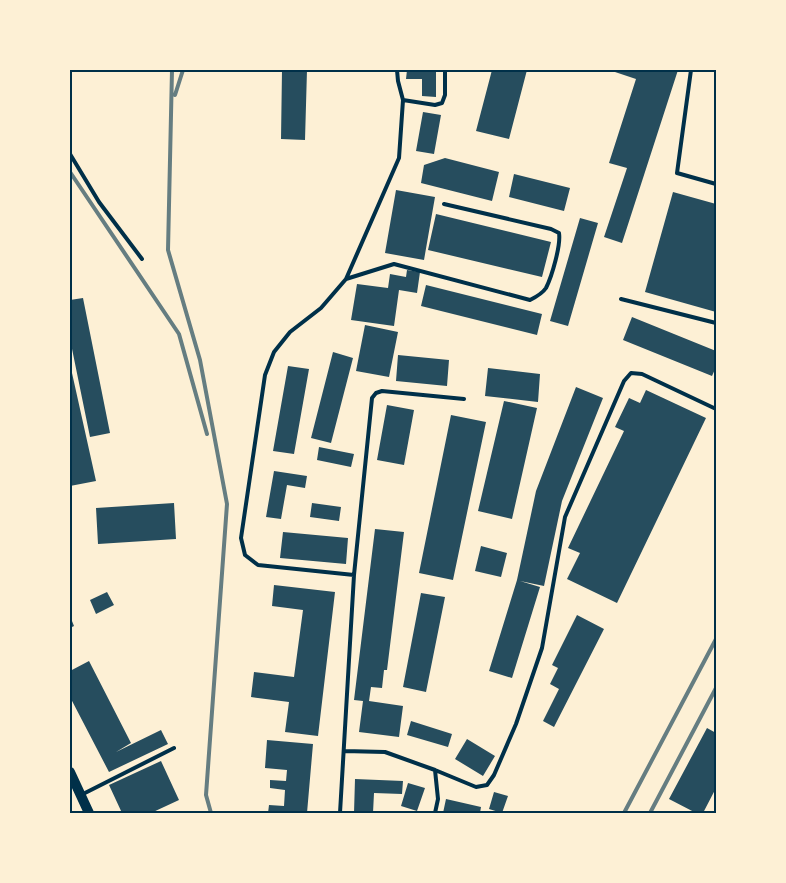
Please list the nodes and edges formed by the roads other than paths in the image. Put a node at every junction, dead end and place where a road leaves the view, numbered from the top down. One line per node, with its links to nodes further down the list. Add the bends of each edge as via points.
1 (397, 70): 4 (lane)
2 (445, 70): 4 (lane, via 442,103 435,105)
3 (691, 70): 6 (lane, via 677,173)
4 (403, 100): 9 (lane, via 399,158)
5 (70, 154): 8 (lane, via 99,202)
6 (716, 184)
7 (444, 204): 9 (lane, via 559,233 546,288 539,296 530,300 394,264)
8 (142, 259)
9 (346, 279): 14 (lane, via 322,308 290,332 274,352 265,375 241,538 246,555 258,565)
10 (621, 299): 11 (lane)
11 (716, 323)
12 (464, 399): 14 (lane, via 382,391 372,398)
13 (716, 408): 17 (lane, via 642,374 631,373 624,380 565,517 542,648 516,724 494,775 487,785 476,787)
14 (354, 575): 16 (lane)
15 (174, 748): 19 (lane)
16 (344, 751): 17 (lane, via 385,752); 21 (lane)
17 (435, 770): 22 (lane, via 438,799)
18 (70, 772): 19 (main road)
19 (81, 795): 20 (main road)
20 (89, 813)
21 (340, 813)
22 (435, 813)

